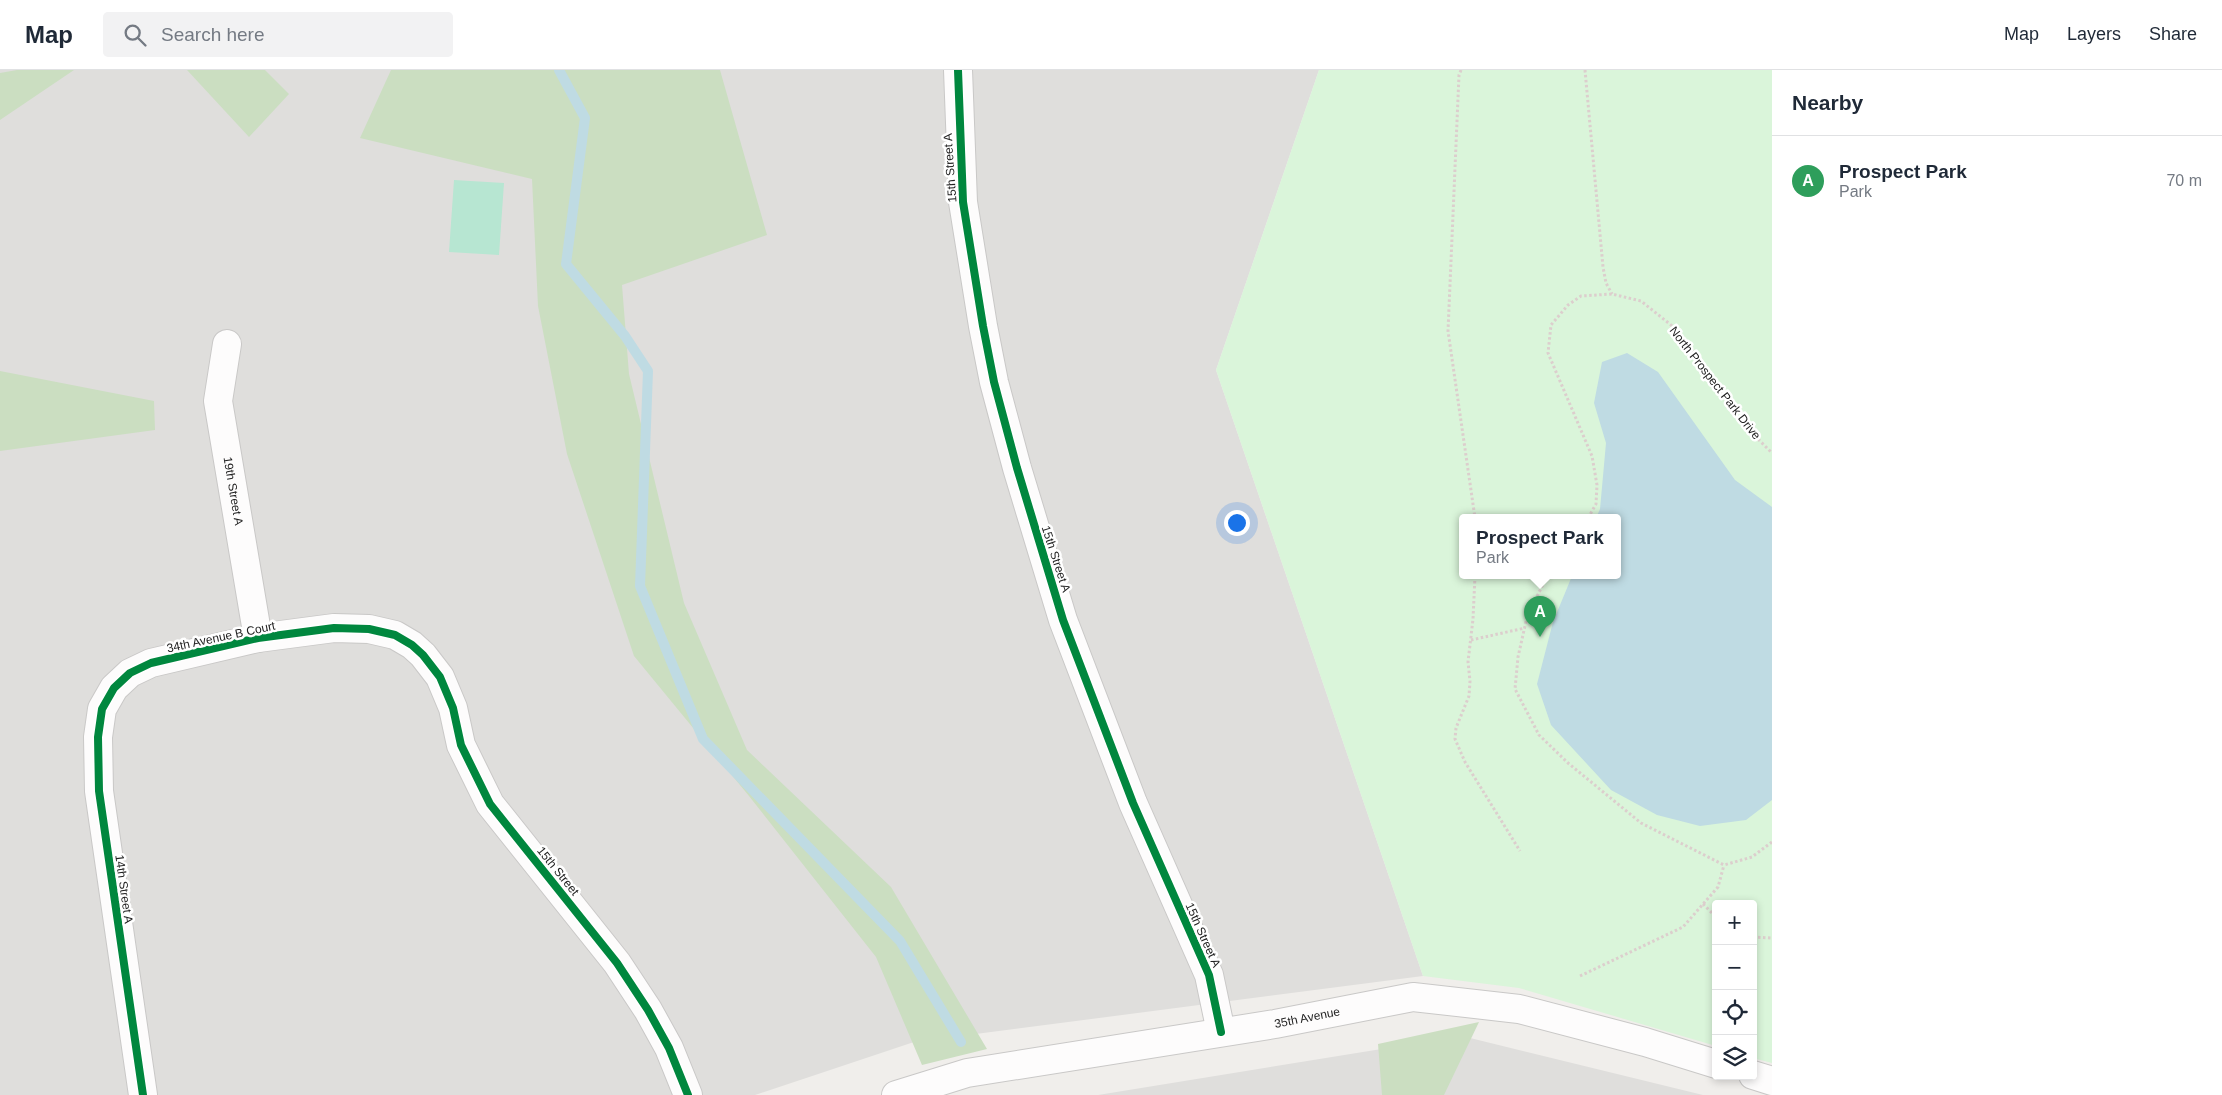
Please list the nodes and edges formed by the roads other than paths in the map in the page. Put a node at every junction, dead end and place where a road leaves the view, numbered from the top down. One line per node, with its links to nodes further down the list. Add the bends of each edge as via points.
1 (958, 70): 6 (street, 15th Street A, via 963,202 994,382 1017,468 1063,620 1133,803 1209,974)
2 (227, 344): 3 (street, 19th Street A, via 218,401)
3 (258, 638): 4 (street, 34th Avenue B Court, via 334,628 369,629 395,635); 5 (street, 34th Avenue B Court, via 151,664 130,673)
4 (423, 655): 11 (street, 15th Street, via 440,677 453,708 461,745 490,804 617,963 661,1033)
5 (114, 688): 10 (street, 14th Street A, via 102,710 98,737 99,792)
6 (1221, 1032): 7 (street, 35th Avenue, via 1413,998 1519,1009); 12 (street, 35th Avenue, via 967,1073)
7 (1712, 1063)
8 (1757, 1076): 9 (street)
9 (1772, 1081)
10 (143, 1095)
11 (688, 1095)
12 (896, 1095)

